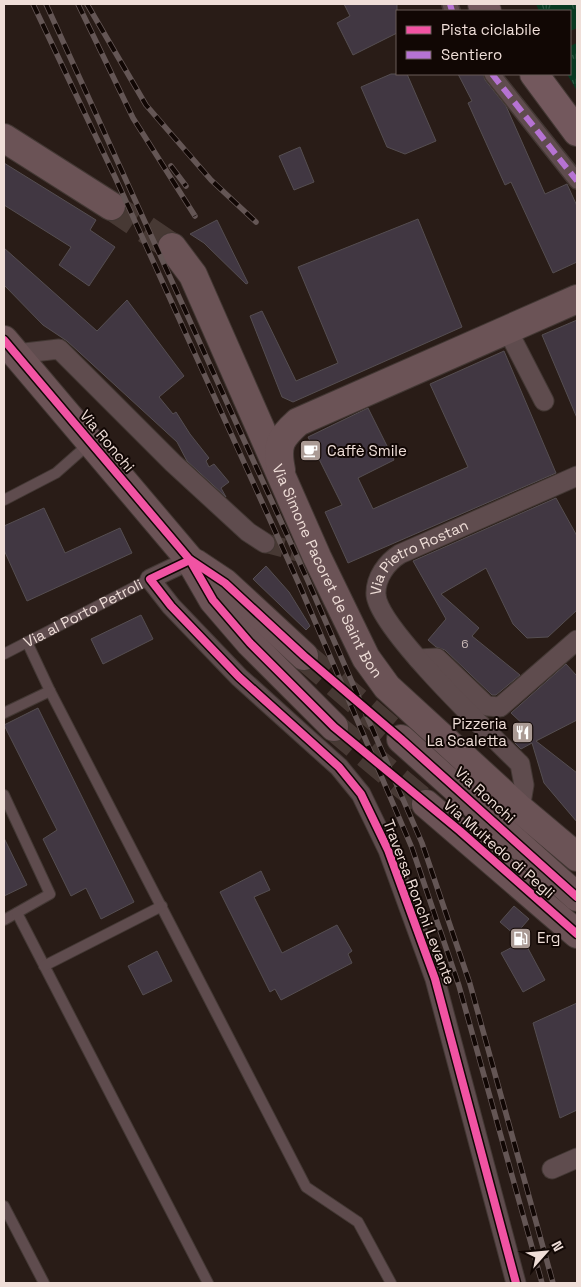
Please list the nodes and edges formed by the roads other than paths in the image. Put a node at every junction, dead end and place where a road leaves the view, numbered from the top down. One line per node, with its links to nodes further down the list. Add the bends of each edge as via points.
1 (493, 75): 5 (street)
2 (535, 75): 3 (highway)
3 (577, 132)
4 (4, 138): 6 (main road)
5 (577, 181)
6 (111, 206)
7 (172, 247): 11 (main road, Via Simone Pacoret de Saint Bon, via 193,275)
8 (577, 299): 9 (main road)
9 (508, 331): 12 (street); 13 (main road)
10 (10, 347): 14 (main road, Via Ronchi); 18 (street, via 59,349 173,463 248,532)
11 (242, 385): 13 (main road, via 262,413 275,424); 16 (main road, Via Simone Pacoret de Saint Bon)
12 (544, 401)
13 (298, 422): 16 (main road, via 282,436 278,457)
14 (91, 442): 17 (lane, via 56,473); 19 (main road, Via Ronchi)
15 (577, 476): 25 (street, Via Pietro Rostan, via 389,561 379,579 376,594 379,606)
16 (283, 481): 32 (main road, Via Simone Pacoret de Saint Bon, via 366,658 387,687)
17 (4, 500)
18 (265, 543)
19 (190, 560): 20 (street, Via al Porto Petroli); 24 (main road, Via Ronchi, via 225,583); 28 (main road, Via Ronchi, via 213,600 250,643)
20 (150, 579): 22 (lane, Via al Porto Petroli); 48 (street, Traversa Ronchi Levante, via 171,606 239,677 339,767 362,794 388,850 435,978)
21 (577, 640): 25 (street, via 500,707 487,706 438,658)
22 (27, 642): 23 (lane, Via al Porto Petroli); 26 (lane)
23 (4, 654)
24 (304, 656)
25 (418, 660): 32 (street, Via Pietro Rostan, via 520,764 524,785)
26 (50, 691): 27 (lane); 37 (lane)
27 (4, 713)
28 (334, 727)
29 (401, 739): 35 (main road, Via Ronchi)
30 (4, 795): 38 (lane, via 50,894)
31 (426, 804): 33 (main road, Via Multedo di Pegli)
32 (520, 809): 34 (main road, Via Simone Pacoret de Saint Bon)
33 (460, 831): 35 (main road, Via Multedo di Pegli, via 488,841 534,876); 40 (main road, Via Multedo di Pegli)
34 (568, 848): 35 (main road, Via Multedo di Pegli, via 562,852 557,868)
35 (550, 873): 36 (main road, Via Multedo di Pegli)
36 (577, 897)
37 (162, 906): 41 (lane); 47 (lane, via 306,1188 358,1222)
38 (17, 913): 39 (lane); 41 (lane)
39 (4, 920)
40 (577, 934)
41 (44, 966): 46 (lane)
42 (577, 1158): 43 (street)
43 (552, 1169)
44 (4, 1206): 45 (lane)
45 (44, 1283)
46 (208, 1283)
47 (391, 1283)
48 (516, 1283)

